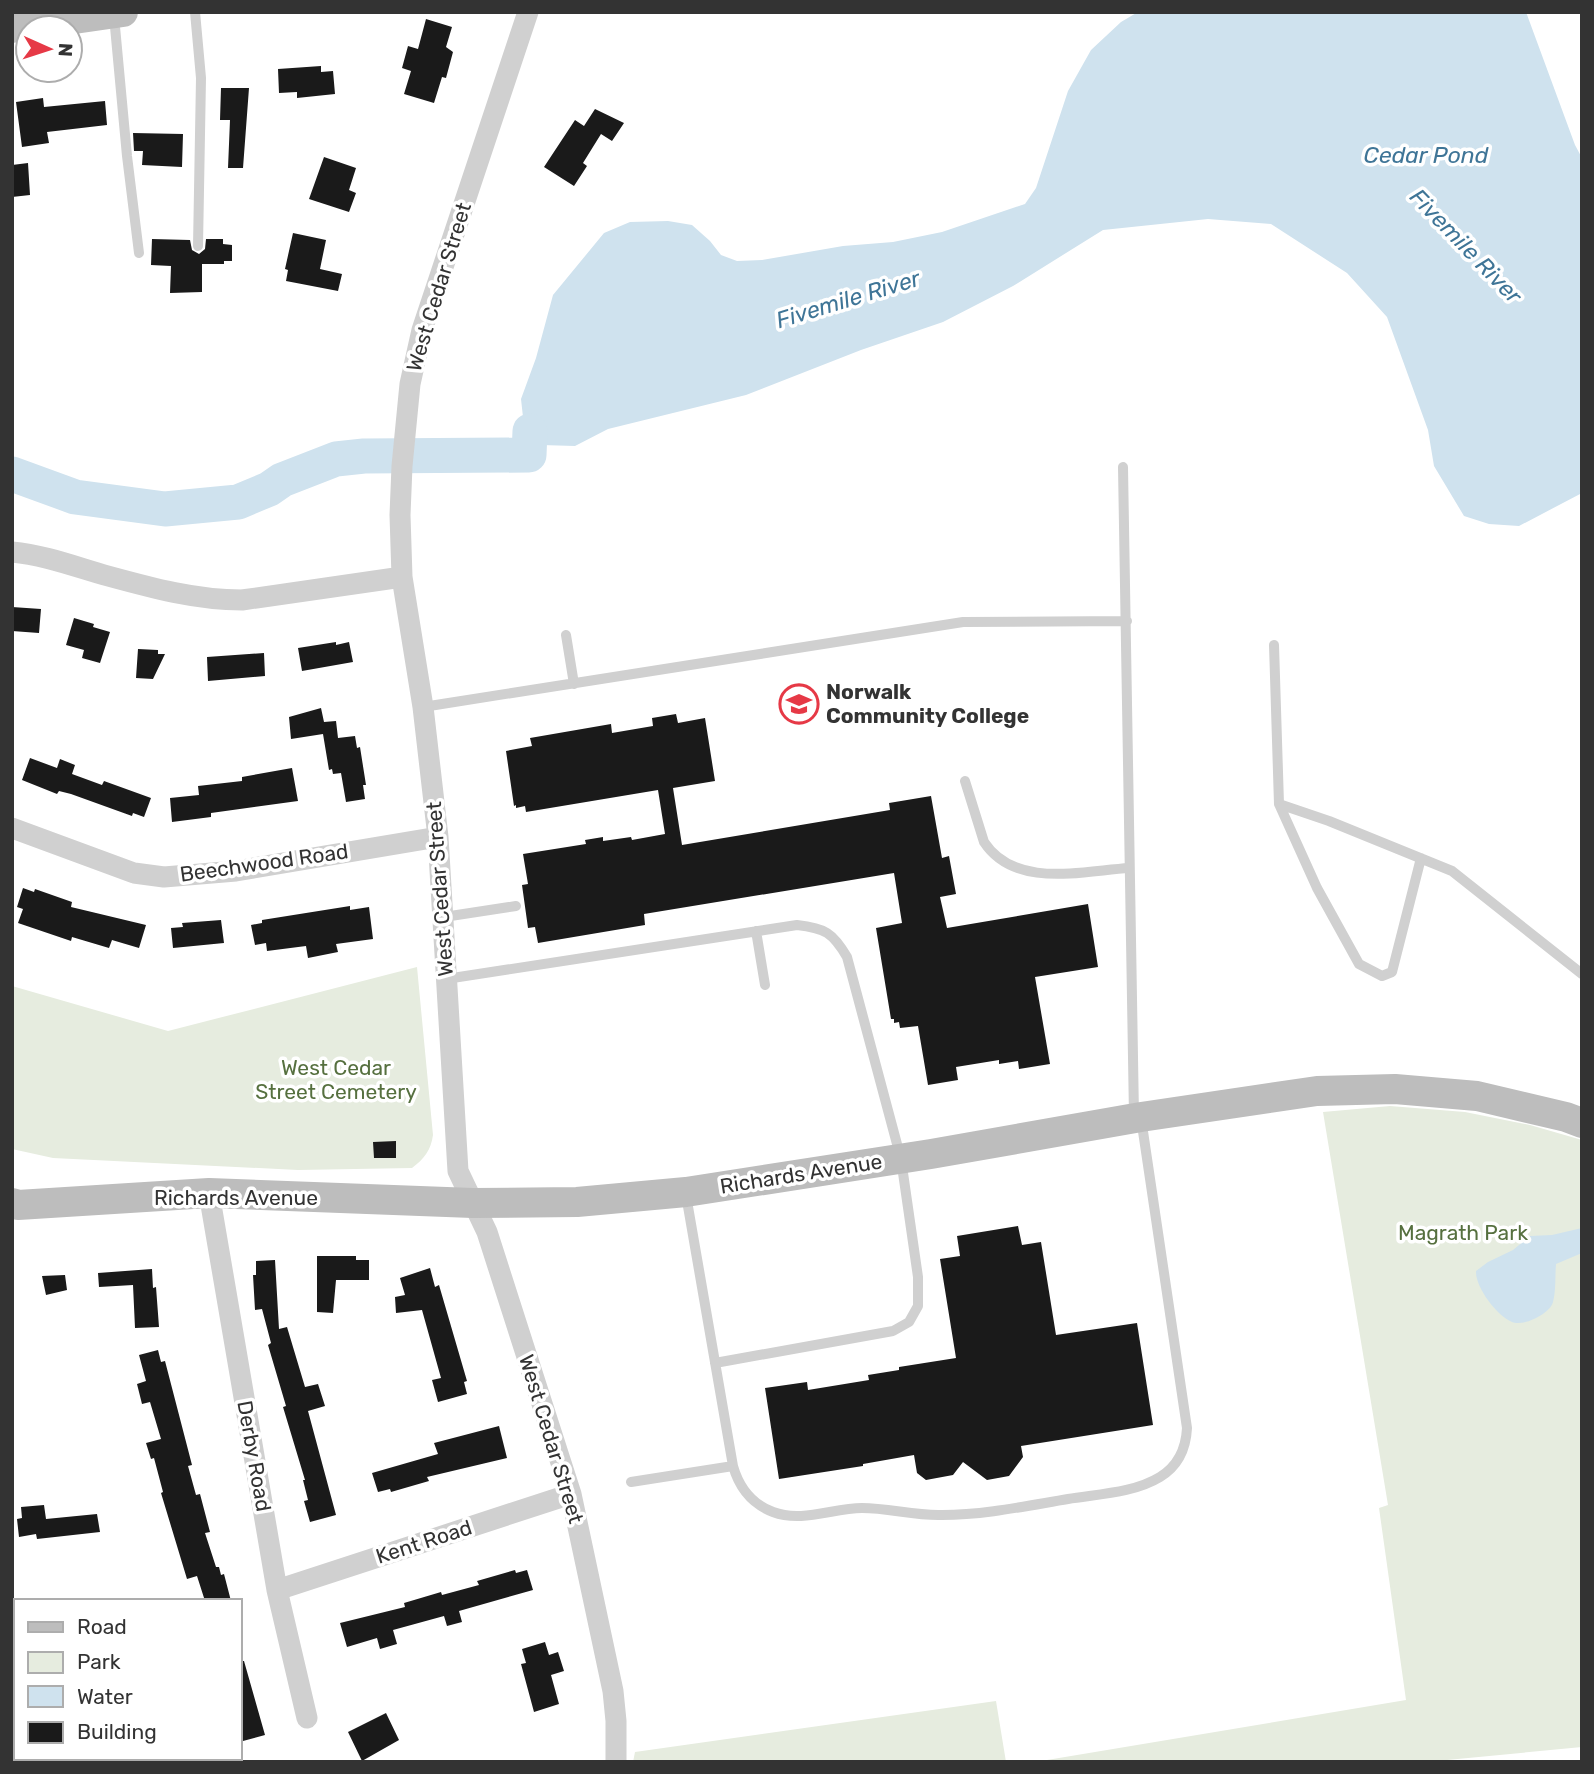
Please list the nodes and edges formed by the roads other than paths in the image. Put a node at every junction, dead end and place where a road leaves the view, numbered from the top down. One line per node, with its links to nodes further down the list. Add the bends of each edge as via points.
1 (195, 12): 5 (lane, via 201,78)
2 (528, 12): 9 (street, West Cedar Street, via 422,330 410,384 402,466)
3 (119, 13): 4 (street); 6 (lane, via 127,156)
4 (84, 15)
5 (198, 246)
6 (139, 253)
7 (1123, 467): 10 (lane)
8 (12, 552): 9 (street, via 221,600)
9 (402, 577): 14 (street, West Cedar Street)
10 (1127, 621): 13 (lane, via 963,622); 20 (lane)
11 (566, 635): 13 (lane)
12 (1274, 645): 16 (lane)
13 (573, 684): 14 (lane)
14 (423, 707): 18 (street, West Cedar Street)
15 (965, 781): 20 (lane, via 985,842 1005,864 1036,873)
16 (1279, 804): 19 (lane); 19 (lane, via 1317,888 1359,964 1382,976 1392,972)
17 (12, 828): 18 (street, Beechwood Road, via 134,873 164,877)
18 (438, 837): 22 (street, West Cedar Street)
19 (1421, 858): 24 (lane, via 1452,871)
20 (1129, 868): 27 (lane)
21 (516, 906): 22 (lane)
22 (444, 917): 25 (street, West Cedar Street)
23 (756, 931): 25 (lane); 26 (lane); 29 (lane, via 797,925 819,928 836,939 847,957)
24 (1582, 974)
25 (446, 979): 33 (street, West Cedar Street, via 458,1171)
26 (765, 985)
27 (1137, 1118): 28 (street, Richards Avenue, via 1317,1091 1395,1089 1477,1096); 29 (street, Richards Avenue); 35 (lane, via 1187,1420 1179,1459 1161,1477 1126,1489 975,1514 938,1516 864,1508 793,1516 774,1513 750,1498)
28 (1582, 1123)
29 (901, 1159): 30 (street, Richards Avenue); 34 (lane, via 919,1285 918,1306 909,1322 893,1331)
30 (686, 1192): 33 (street, Richards Avenue, via 577,1202); 34 (lane)
31 (209, 1194): 32 (street, Richards Avenue); 33 (street, Richards Avenue); 38 (street, Derby Road)
32 (12, 1203)
33 (473, 1203): 37 (street, West Cedar Street, via 487,1232)
34 (715, 1363): 35 (lane)
35 (733, 1466): 36 (lane)
36 (631, 1482)
37 (571, 1494): 38 (street, Kent Road); 40 (street, West Cedar Street, via 613,1691)
38 (277, 1590): 39 (street, Derby Road)
39 (307, 1718)
40 (616, 1762)

